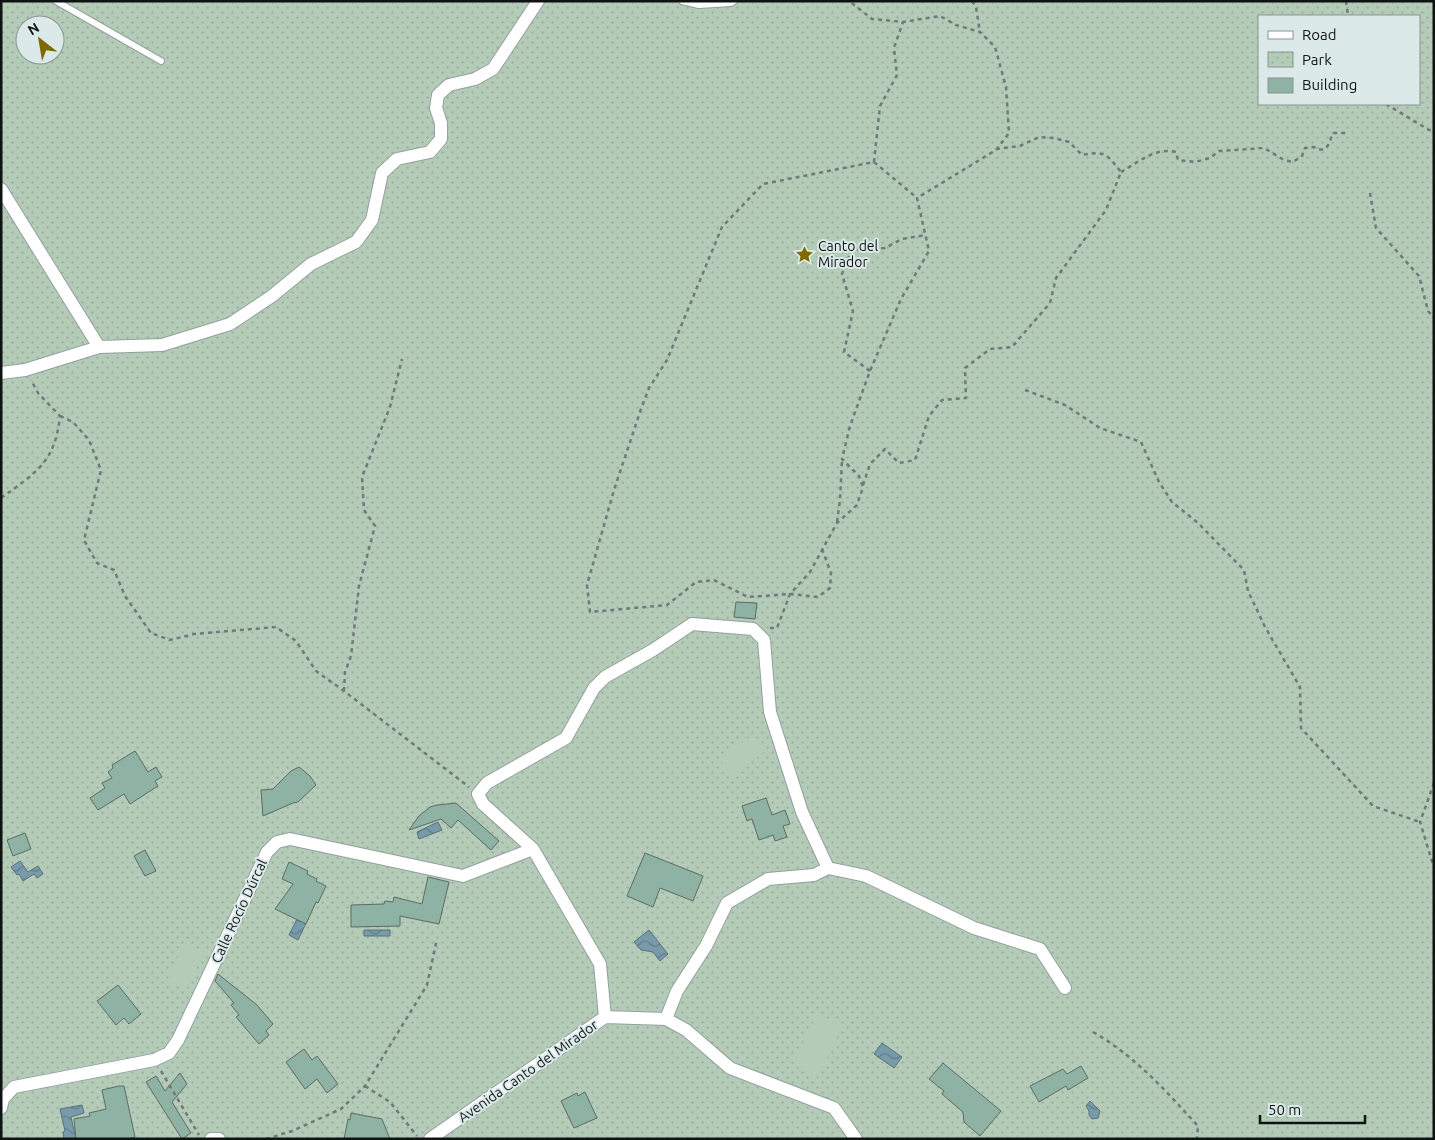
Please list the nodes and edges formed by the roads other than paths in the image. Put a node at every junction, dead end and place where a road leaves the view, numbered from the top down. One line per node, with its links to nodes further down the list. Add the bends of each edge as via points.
1 (56, 1): 5 (lane)
2 (538, 1): 7 (street, via 493,70 475,79 449,85 438,95 436,108 441,139 430,152 397,159 382,173 372,220 356,242 311,264 230,324 162,345)
3 (682, 1): 4 (lane, via 699,4)
4 (734, 1)
5 (161, 61)
6 (1, 189): 7 (street)
7 (100, 347): 8 (street, via 25,370)
8 (1, 373)
9 (532, 849): 10 (street, Avenida Canto del Mirador, via 483,804 478,794 487,783 566,738 594,688 605,677 692,624 753,629 764,640 770,712 802,812); 12 (street, Avenida Canto del Mirador, via 600,964); 14 (street, Calle Rocío Dúrcal, via 463,876 290,839 277,842 267,852 169,1053 154,1060 14,1087 3,1099)
10 (828, 868): 11 (street, via 866,876 974,928 1040,949); 13 (street, via 814,875 768,878 727,903 706,946 677,991)
11 (1065, 988)
12 (605, 1017): 13 (street); 17 (street, Avenida Canto del Mirador)
13 (666, 1018): 18 (street, via 686,1030 730,1068 834,1108)
14 (1, 1108)
15 (211, 1139): 16 (street)
16 (219, 1139)
17 (430, 1139)
18 (856, 1139)

